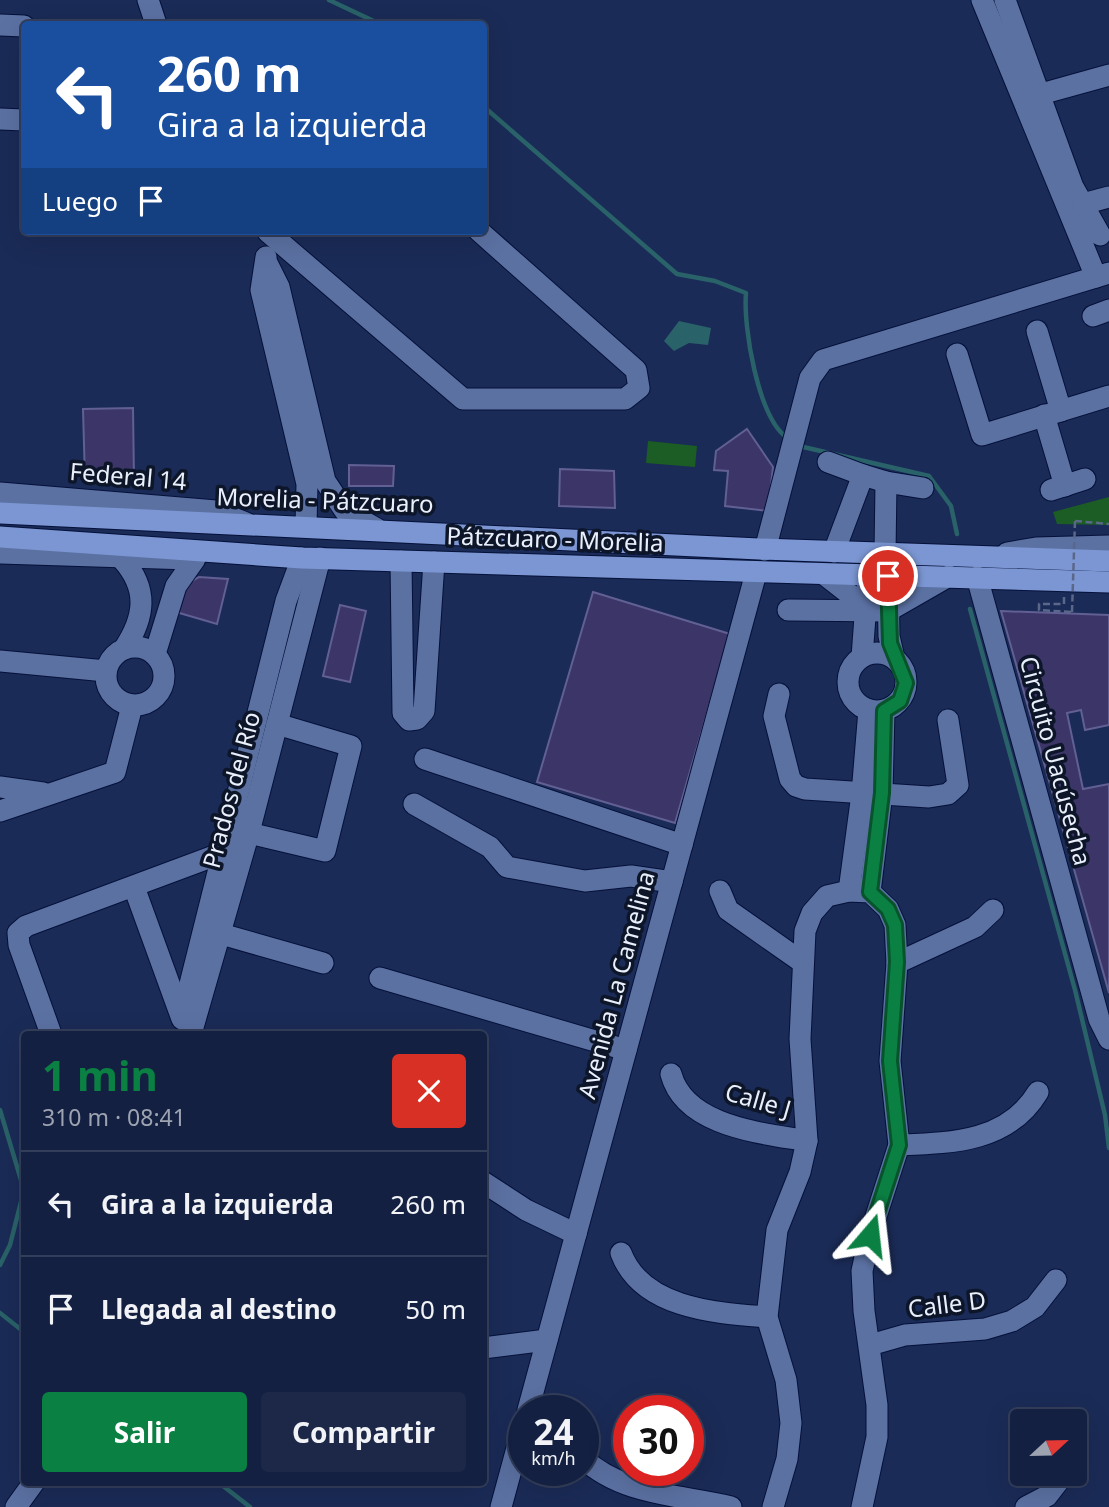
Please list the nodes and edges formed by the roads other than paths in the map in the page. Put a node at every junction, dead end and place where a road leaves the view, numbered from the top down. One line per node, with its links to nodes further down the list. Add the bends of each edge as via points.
1 (148, 0): 4 (street)
2 (982, 0): 17 (street)
3 (1005, 0): 8 (street)
4 (155, 21)
5 (0, 25): 6 (street)
6 (21, 26)
7 (1109, 75): 8 (street)
8 (1041, 94): 12 (street)
9 (0, 119): 10 (street)
10 (21, 120)
11 (1109, 197): 12 (street)
12 (1083, 204): 13 (street)
13 (1100, 234)
14 (268, 235): 22 (street, via 265,261 279,287)
15 (273, 235): 16 (street, via 463,399 625,399 639,388 636,370)
16 (484, 235)
17 (1102, 275): 35 (street, via 823,360 810,378)
18 (1037, 331): 21 (street)
19 (957, 354): 21 (street, via 982,435)
20 (1109, 396): 21 (street)
21 (1053, 413): 26 (street)
22 (312, 462): 31 (street); 32 (street, via 345,511)
23 (828, 462): 24 (street)
24 (863, 475): 25 (street); 36 (street)
25 (886, 482): 27 (street); 38 (street)
26 (1067, 485)
27 (923, 488)
28 (0, 493): 30 (street, Federal 14, via 216,511)
29 (0, 513): 30 (main road, Morelia - Pátzcuaro)
30 (248, 524): 31 (main road, Morelia - Pátzcuaro)
31 (306, 526): 32 (main road, Morelia - Pátzcuaro)
32 (377, 529): 35 (main road, Morelia - Pátzcuaro)
33 (0, 537): 39 (main road, Pátzcuaro - Morelia)
34 (1109, 546): 40 (street, via 1036,548)
35 (765, 550): 36 (main road, Morelia - Pátzcuaro)
36 (834, 552): 38 (main road, Morelia - Pátzcuaro)
37 (0, 553): 42 (street)
38 (885, 554): 40 (main road, Morelia - Pátzcuaro)
39 (231, 555): 41 (main road, Pátzcuaro - Morelia); 43 (street)
40 (989, 557): 45 (main road, Morelia - Pátzcuaro)
41 (311, 558): 44 (main road, Pátzcuaro - Morelia); 66 (street, Prados del Río); 73 (street, via 286,601)
42 (122, 559): 43 (street); 56 (street, via 133,571 143,601)
43 (195, 559): 57 (street, via 176,586)
44 (401, 561): 46 (main road, Pátzcuaro - Morelia); 46 (street, via 403,713 409,720 424,711)
45 (1109, 561)
46 (434, 562): 47 (main road, Pátzcuaro - Morelia)
47 (756, 573): 48 (main road, Pátzcuaro - Morelia); 74 (street, Avenida La Camelina)
48 (825, 575): 49 (main road, Pátzcuaro - Morelia); 53 (street)
49 (878, 576): 50 (main road, Pátzcuaro - Morelia); 53 (street); 55 (street)
50 (949, 576): 51 (main road, Pátzcuaro - Morelia); 55 (street)
51 (977, 577): 52 (main road, Pátzcuaro - Morelia); 88 (street, Circuito Uacúsecha, via 1099,1019)
52 (1109, 582)
53 (866, 609): 54 (street); 55 (street); 58 (street)
54 (788, 610)
55 (888, 611): 59 (street)
56 (124, 649): 57 (street); 61 (street)
57 (155, 654): 63 (street, via 164,670 162,688 150,702)
58 (863, 657): 59 (street, via 878,653); 64 (street, via 848,680 853,699)
59 (894, 658): 64 (street, via 905,674 905,692 893,707)
60 (0, 661): 61 (street)
61 (107, 671): 63 (street, via 109,690)
62 (779, 694): 69 (street, via 774,716 790,779 796,786)
63 (132, 706): 70 (street, via 115,772)
64 (876, 710): 69 (street)
65 (948, 720): 69 (street, via 958,785 948,794 929,797)
66 (277, 724): 73 (street, Prados del Río); 73 (street, via 351,746 325,851)
67 (425, 759): 74 (street)
68 (0, 787): 70 (street)
69 (872, 793): 79 (street)
70 (48, 794): 72 (street)
71 (414, 804): 76 (street, via 490,847 507,867 584,881 632,876)
72 (0, 811)
73 (240, 831): 75 (street); 81 (street, Prados del Río)
74 (682, 845): 76 (street, Avenida La Camelina)
75 (222, 853): 77 (street); 81 (street)
76 (672, 882): 89 (street, Avenida La Camelina)
77 (134, 887): 86 (street); 87 (street, via 26,926 18,933)
78 (719, 891): 82 (street, via 728,910)
79 (859, 891): 82 (street, via 827,896 812,913); 83 (street, via 888,909 895,925)
80 (993, 910): 83 (street, via 975,927)
81 (213, 931): 84 (street); 86 (street)
82 (802, 962): 92 (street, via 800,1039)
83 (897, 962): 93 (street, via 890,1061)
84 (323, 963)
85 (380, 978): 89 (street)
86 (187, 1029)
87 (50, 1031)
88 (1109, 1040)
89 (626, 1050): 95 (street, Avenida La Camelina)
90 (671, 1074): 92 (street, Calle J, via 681,1095 725,1122)
91 (1038, 1092): 93 (street, via 1026,1112 977,1137)
92 (807, 1141): 98 (street, via 777,1230)
93 (899, 1145): 100 (street, via 862,1271)
94 (487, 1185): 95 (street)
95 (576, 1234): 99 (street, Avenida La Camelina)
96 (621, 1253): 98 (street, via 631,1275 682,1305)
97 (1056, 1280): 100 (street, Calle D, via 1035,1307 1012,1321 985,1329 905,1335)
98 (767, 1317): 110 (street, via 786,1380 791,1423 787,1459)
99 (547, 1340): 101 (street); 102 (street, Avenida La Camelina)
100 (870, 1345): 111 (street, via 877,1437)
101 (487, 1348)
102 (532, 1395)
103 (599, 1473): 109 (street, via 657,1494)
104 (508, 1481): 108 (street)
105 (31, 1486): 107 (street)
106 (1055, 1486): 112 (street, via 1047,1496)
107 (16, 1507)
108 (501, 1507)
109 (731, 1507)
110 (773, 1507)
111 (862, 1507)
112 (1026, 1507)

